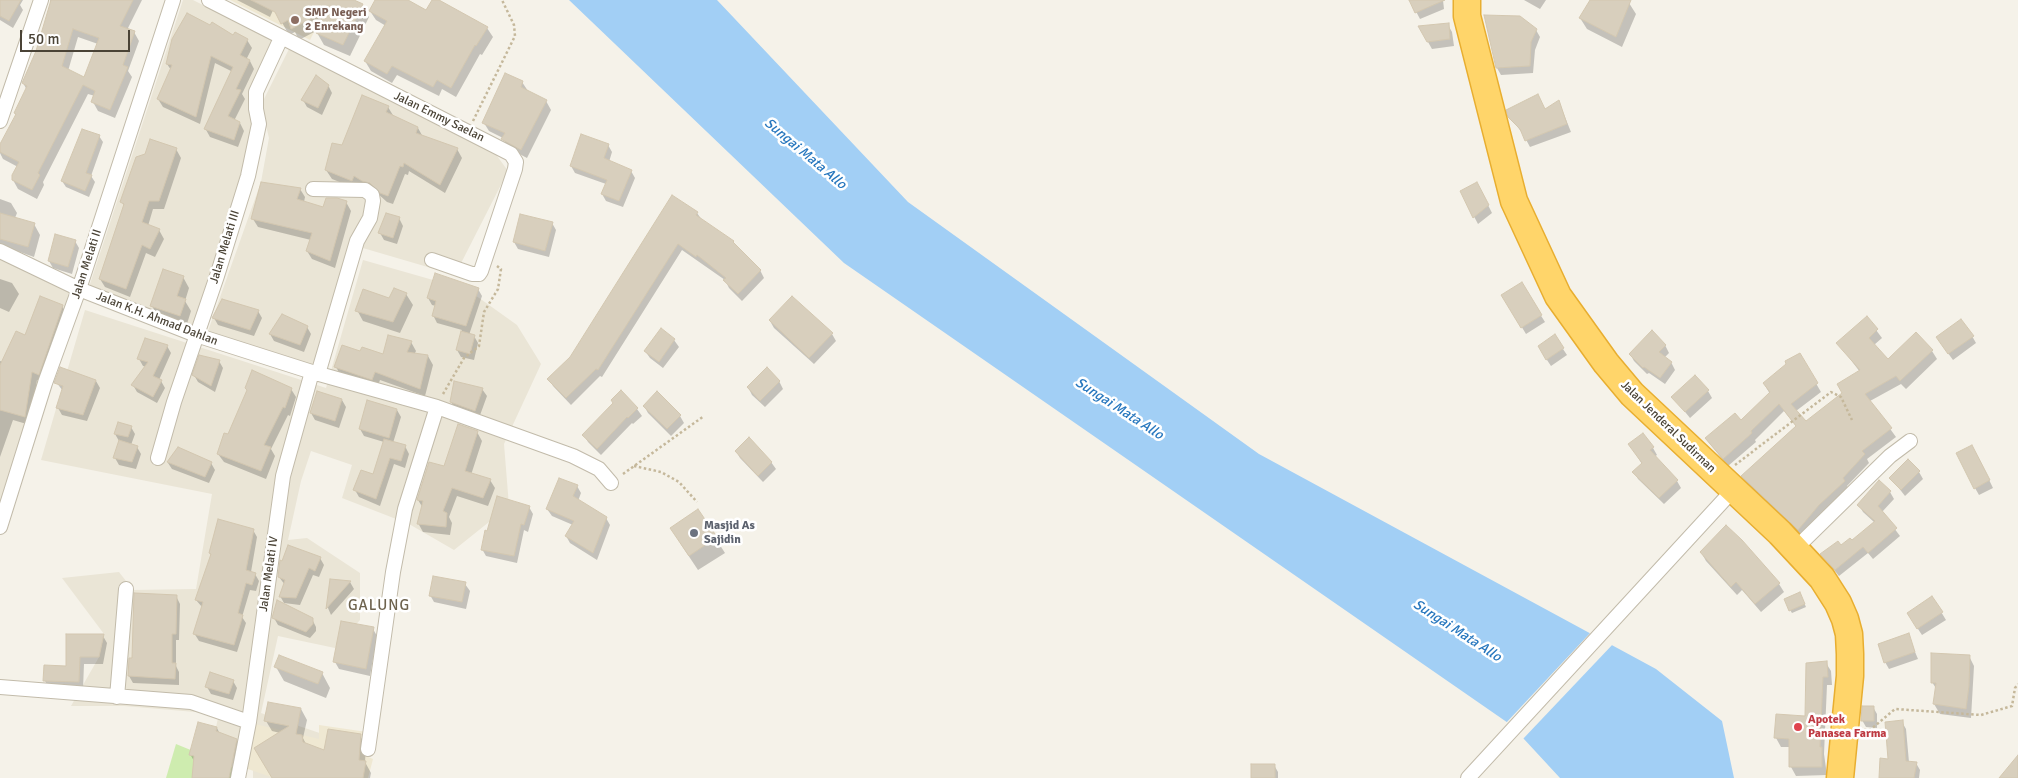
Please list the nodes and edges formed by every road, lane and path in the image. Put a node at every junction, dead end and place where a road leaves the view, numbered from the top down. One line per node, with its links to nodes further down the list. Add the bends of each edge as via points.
1 (42, 0): 7 (street)
2 (172, 0): 13 (street, Jalan Melati II)
3 (209, 0): 6 (street, Jalan Emmy Saelan)
4 (502, 0): 8 (path, via 514,25 515,36)
5 (1467, 0): 23 (highway, Jalan Jenderal Sudirman, via 1467,16 1514,201 1558,296 1632,394)
6 (281, 38): 8 (street, Jalan Emmy Saelan); 14 (street, Jalan Melati III, via 256,92 259,124 250,168)
7 (0, 121)
8 (468, 131): 11 (street, Jalan Emmy Saelan, via 511,154 516,162)
9 (313, 188): 15 (street, Jalan Melati IV, via 365,190 374,201 370,218 357,241 339,309)
10 (0, 252): 13 (street, Jalan K.H. Ahmad Dahlan)
11 (486, 258): 12 (street, Jalan Emmy Saelan, via 479,274); 16 (path, via 501,269 498,289 484,312 479,346 464,358)
12 (432, 260)
13 (79, 289): 14 (street, Jalan K.H. Ahmad Dahlan); 25 (street, Jalan Melati II)
14 (196, 335): 15 (street, Jalan K.H. Ahmad Dahlan); 20 (street, Jalan Melati III)
15 (315, 373): 16 (street, Jalan K.H. Ahmad Dahlan); 31 (street, Jalan Melati IV, via 283,476)
16 (437, 407): 22 (street, Jalan K.H. Ahmad Dahlan, via 574,456 599,469); 33 (street, via 405,509)
17 (704, 416): 21 (path)
18 (1852, 420): 23 (path, via 1841,397 1831,392)
19 (1910, 441): 26 (street, via 1890,456)
20 (158, 458)
21 (634, 466): 22 (path); 24 (path, via 660,472 679,482)
22 (611, 483)
23 (1727, 483): 26 (highway, Jalan Jenderal Sudirman); 34 (street, via 1666,564)
24 (697, 502)
25 (0, 528)
26 (1795, 549): 32 (highway, Jalan Jenderal Sudirman, via 1822,578 1845,619 1850,654)
27 (126, 589): 30 (street)
28 (2018, 684): 32 (path, via 2012,706 1981,715 1895,709 1870,730)
29 (0, 687): 30 (street)
30 (117, 697): 31 (street, via 190,702)
31 (249, 722): 35 (street, Jalan Melati IV)
32 (1845, 730): 36 (highway, Jalan Jenderal Sudirman)
33 (368, 749)
34 (1470, 775)
35 (238, 778)
36 (1840, 778)

